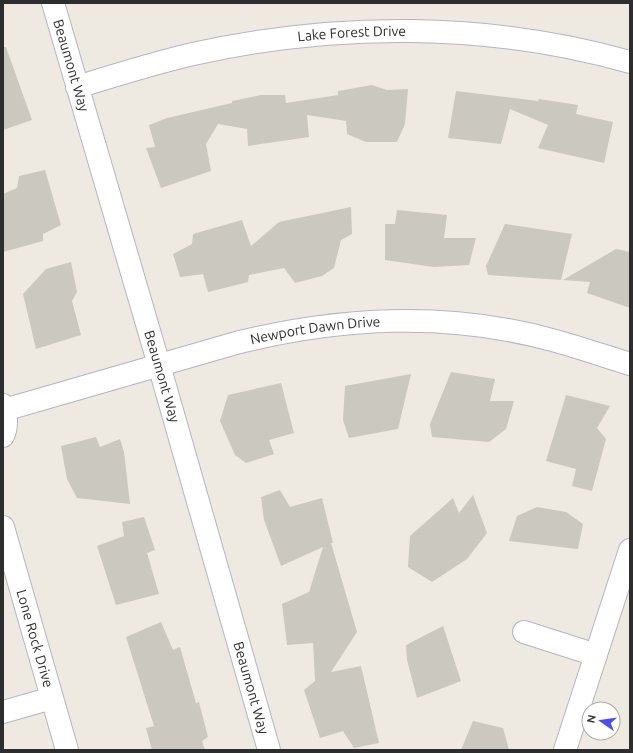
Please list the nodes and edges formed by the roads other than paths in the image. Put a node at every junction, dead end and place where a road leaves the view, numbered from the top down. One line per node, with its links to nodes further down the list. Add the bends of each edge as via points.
1 (53, 3): 3 (street, Beaumont Way)
2 (630, 62): 3 (street, Lake Forest Drive, via 600,53 497,36 447,32 349,32 298,36 200,53)
3 (77, 87): 5 (street, Beaumont Way)
4 (630, 364): 5 (street, Newport Dawn Drive, via 551,340 509,331 428,320 389,320 348,322 272,334)
5 (159, 365): 6 (street, Newport Dawn Drive); 15 (street, Beaumont Way)
6 (4, 407): 7 (street, via 7,422)
7 (3, 436)
8 (3, 527): 12 (street, Lone Rock Drive)
9 (630, 550): 11 (street)
10 (524, 632): 11 (street)
11 (596, 655): 16 (street)
12 (52, 698): 13 (street); 14 (street, Lone Rock Drive)
13 (3, 712)
14 (67, 750)
15 (269, 750)
16 (565, 750)

